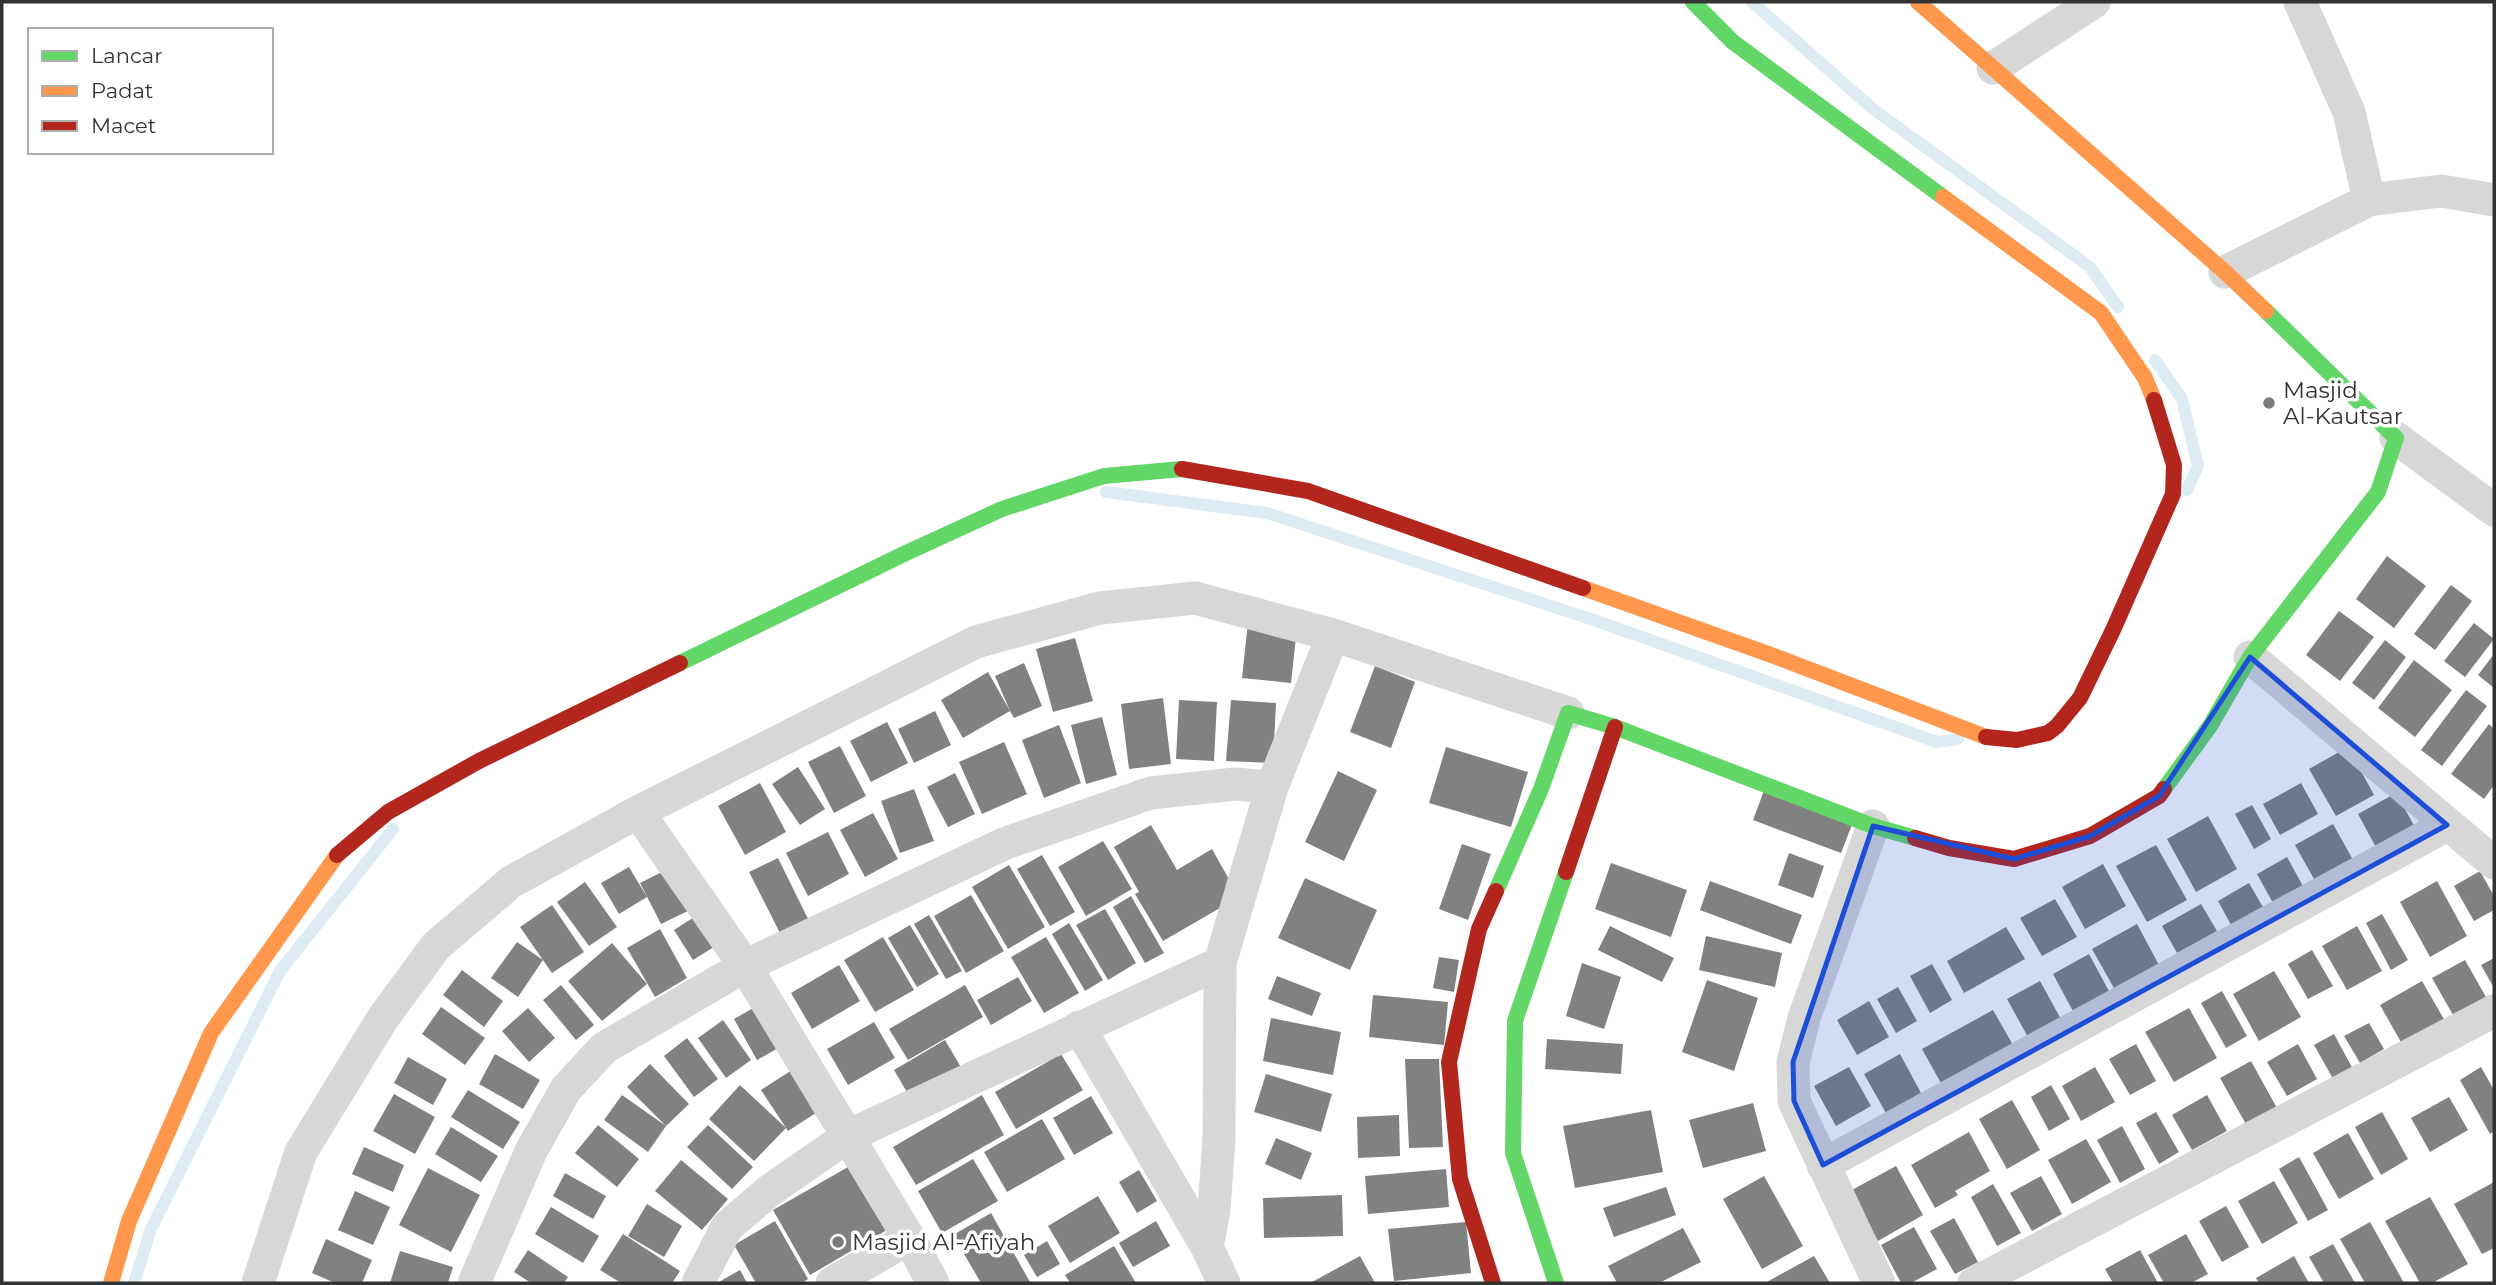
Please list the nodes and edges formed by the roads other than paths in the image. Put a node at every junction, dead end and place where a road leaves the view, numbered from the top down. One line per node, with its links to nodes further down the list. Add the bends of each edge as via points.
1 (1693, 2): 28 (street, via 1733,42 2101,313 2145,378 2174,465 2173,494 2080,698 2057,726 2048,733 2017,740 1991,739 1308,491 1184,469 1104,477 1002,509 918,547 479,761 388,812 334,858 211,1033 129,1221)
2 (1918, 2): 5 (street)
3 (2094, 2): 5 (street)
4 (2300, 2): 6 (street, via 2349,113)
5 (1993, 68): 8 (street)
6 (2369, 200): 7 (street, via 2441,191); 8 (street)
7 (2494, 200)
8 (2225, 272): 9 (street)
9 (2396, 438): 10 (street); 12 (street, via 2378,492)
10 (2494, 510)
11 (1333, 635): 13 (street); 15 (street); 16 (street, via 1195,598 1100,608 976,642)
12 (2250, 657): 17 (street); 18 (street, via 2210,726 2159,796 2090,835 2014,859 1949,848)
13 (1568, 713): 14 (street); 35 (street, via 1541,789 1479,929 1449,1062 1460,1179)
14 (1615, 727): 18 (street); 36 (street, via 1515,1021 1513,1153)
15 (1272, 787): 20 (street); 21 (street, via 1235,784 1151,793 1006,843)
16 (638, 812): 21 (street); 29 (street, via 511,882 436,946 383,1018 301,1152)
17 (2448, 825): 19 (street); 25 (street)
18 (1873, 826): 25 (street, via 1804,1018 1793,1062 1794,1101)
19 (2494, 863)
20 (1220, 963): 23 (street); 27 (street, via 1219,1138)
21 (745, 966): 24 (street); 30 (street, via 604,1048 566,1089 531,1151)
22 (2494, 1012): 38 (street)
23 (1079, 1027): 24 (street); 27 (street)
24 (848, 1136): 26 (street); 31 (street, via 769,1191 727,1227)
25 (1824, 1165): 37 (street)
26 (909, 1238): 32 (street); 33 (street)
27 (1207, 1247): 34 (street)
28 (111, 1283)
29 (258, 1283)
30 (474, 1283)
31 (698, 1283)
32 (832, 1283)
33 (933, 1283)
34 (1224, 1283)
35 (1493, 1283)
36 (1556, 1283)
37 (1879, 1283)
38 (1974, 1283)

